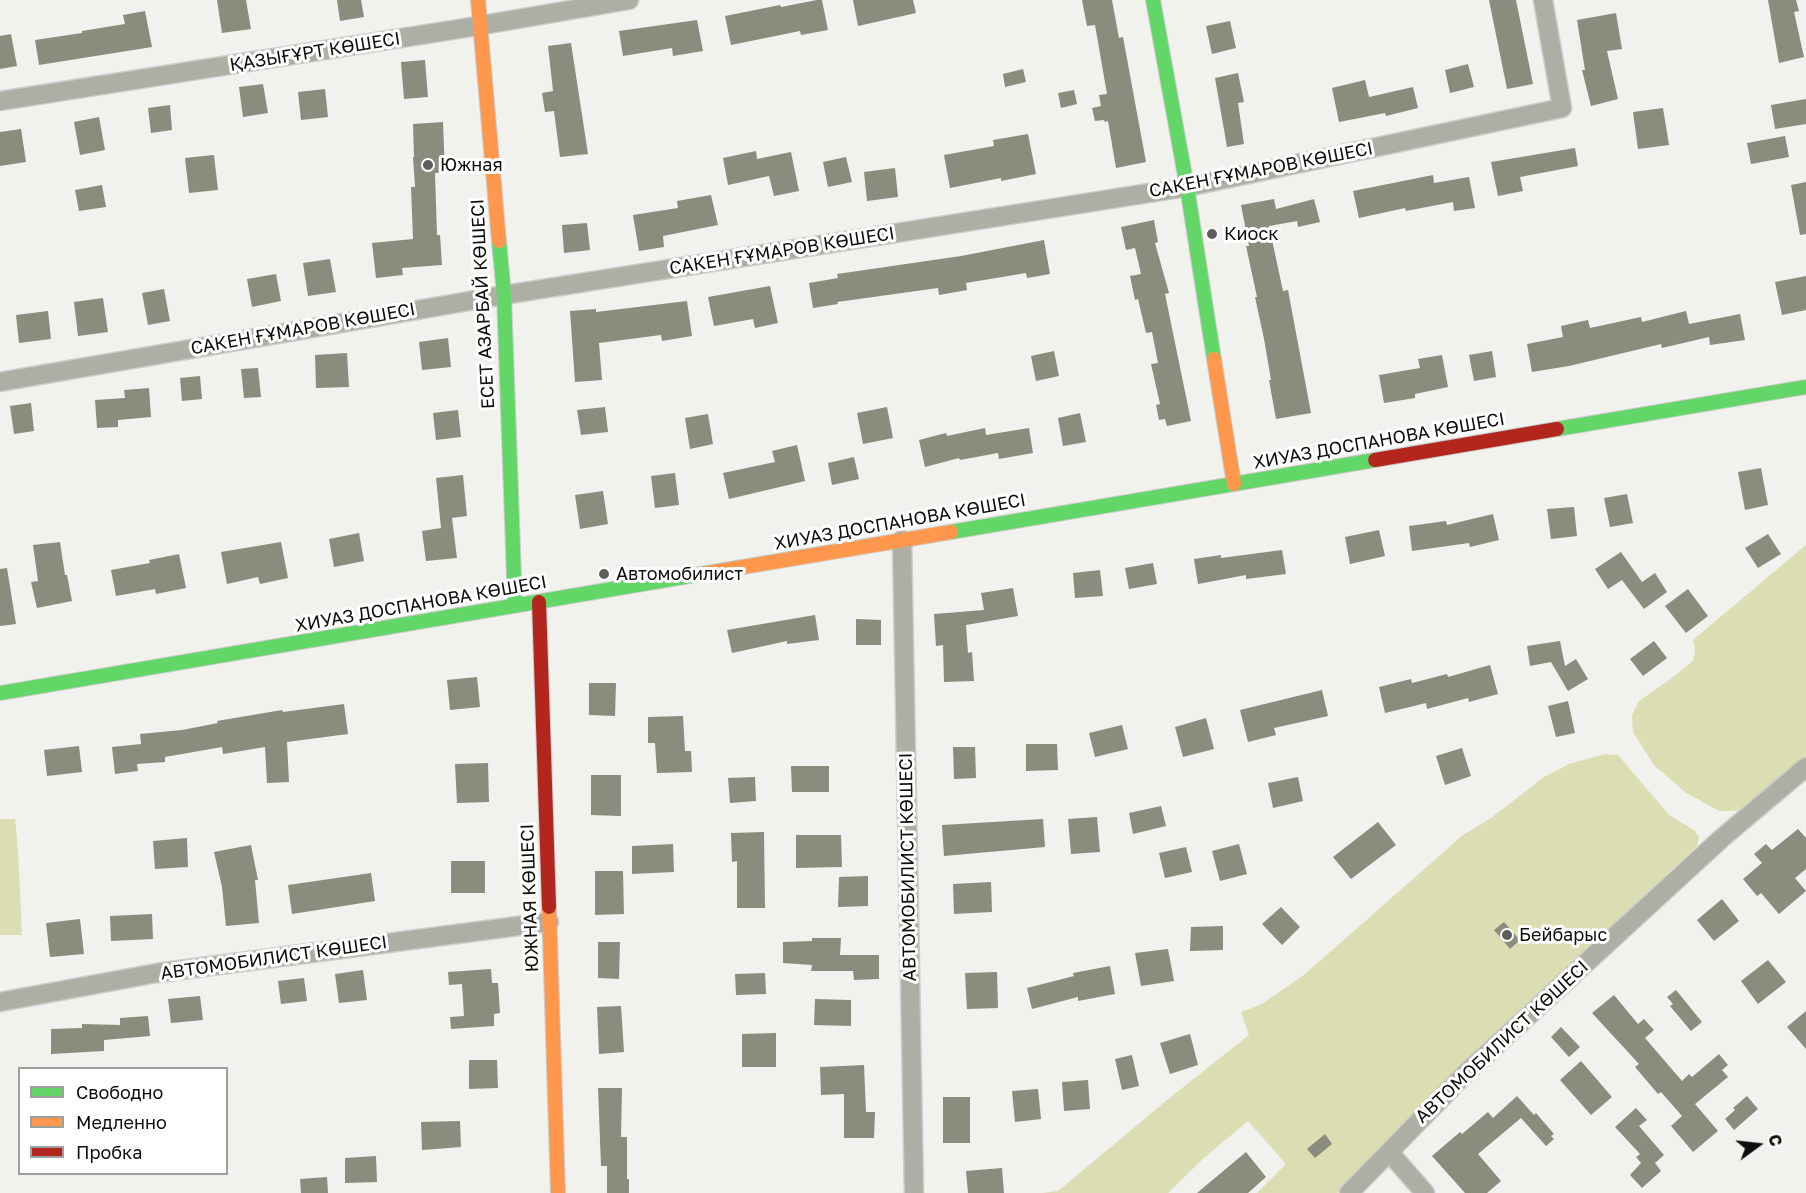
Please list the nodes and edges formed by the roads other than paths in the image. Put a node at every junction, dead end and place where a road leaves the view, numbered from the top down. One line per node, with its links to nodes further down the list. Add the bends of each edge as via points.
1 (478, 0): 5 (main road, ЕСЕТ АЗАРБАЙ КӨШЕСІ)
2 (629, 0): 5 (street, ҚАЗЫҒҰРТ КӨШЕСІ)
3 (1153, 0): 7 (main road)
4 (1543, 0): 7 (street, САКЕН ҒҰМАРОВ КӨШЕСІ, via 1562,108)
5 (480, 26): 6 (street, ҚАЗЫҒҰРТ КӨШЕСІ); 8 (main road, ЕСЕТ АЗАРБАЙ КӨШЕСІ)
6 (0, 101)
7 (1187, 187): 8 (street, САКЕН ҒҰМАРОВ КӨШЕСІ); 11 (main road)
8 (504, 295): 9 (street, САКЕН ҒҰМАРОВ КӨШЕСІ); 14 (main road, ЕСЕТ АЗАРБАЙ КӨШЕСІ)
9 (0, 382)
10 (1806, 387): 11 (main road, ХИУАЗ ДОСПАНОВА КӨШЕСІ)
11 (1234, 484): 12 (main road, ХИУАЗ ДОСПАНОВА КӨШЕСІ)
12 (902, 540): 13 (main road, ХИУАЗ ДОСПАНОВА КӨШЕСІ); 21 (street, АВТОМОБИЛИСТ КӨШЕСІ)
13 (539, 602): 14 (main road, ХИУАЗ ДОСПАНОВА КӨШЕСІ); 17 (main road, ЮЖНАЯ КӨШЕСІ)
14 (515, 606): 15 (main road, ХИУАЗ ДОСПАНОВА КӨШЕСІ)
15 (0, 693)
16 (1806, 767): 19 (street, АВТОМОБИЛИСТ КӨШЕСІ, via 1627,924 1465,1074)
17 (549, 922): 18 (street, АВТОМОБИЛИСТ КӨШЕСІ, via 157,973); 20 (main road, ЮЖНАЯ КӨШЕСІ)
18 (0, 1002)
19 (1389, 1152): 22 (street, АВТОМОБИЛИСТ КӨШЕСІ); 23 (street)
20 (558, 1193)
21 (914, 1193)
22 (1349, 1193)
23 (1425, 1193)

